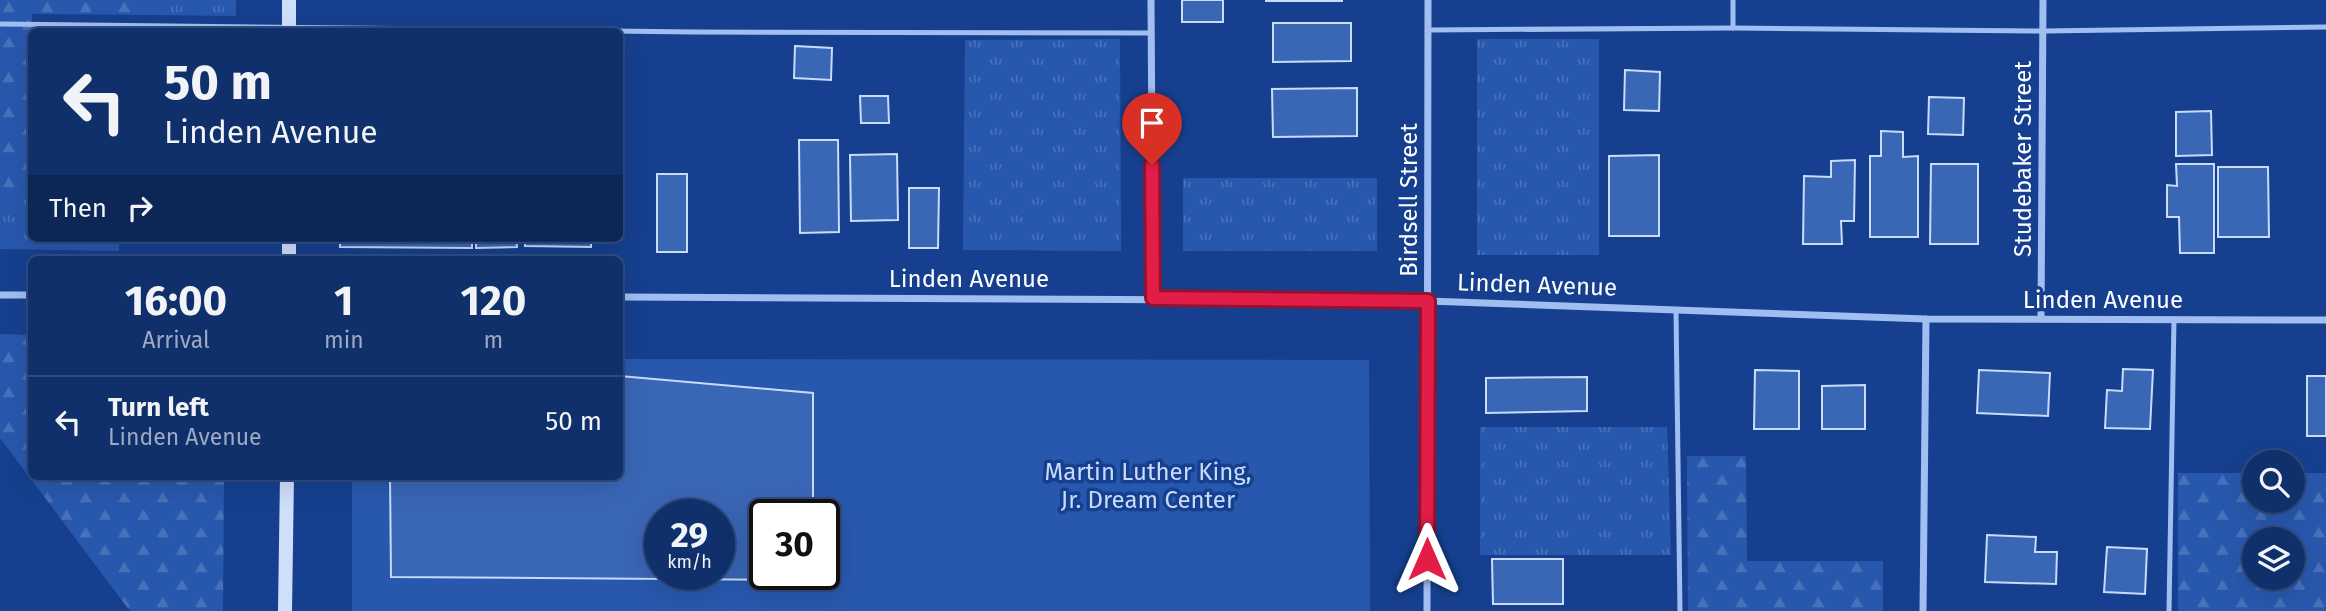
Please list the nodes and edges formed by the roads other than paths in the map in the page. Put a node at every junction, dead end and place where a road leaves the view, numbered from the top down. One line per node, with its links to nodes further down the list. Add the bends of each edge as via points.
1 (289, 0): 9 (street)
2 (1151, 0): 14 (street)
3 (1428, 0): 11 (street, Birdsell Street)
4 (1733, 0): 10 (lane)
5 (2043, 0): 13 (street, Studebaker Street)
6 (0, 24): 8 (lane)
7 (2326, 27): 13 (lane)
8 (193, 28)
9 (289, 28)
10 (1733, 28): 11 (lane); 13 (lane)
11 (1429, 30): 19 (street, Birdsell Street)
12 (623, 31): 14 (lane)
13 (2044, 31): 21 (street, Studebaker Street)
14 (1151, 33): 18 (street)
15 (0, 295): 16 (street)
16 (28, 295)
17 (623, 297): 18 (street, Linden Avenue)
18 (1153, 298): 19 (street, Linden Avenue)
19 (1428, 301): 20 (street, Linden Avenue); 27 (street, Birdsell Street)
20 (1676, 311): 22 (street, Linden Avenue); 28 (lane)
21 (2041, 318): 22 (street, Linden Avenue); 23 (street, Linden Avenue)
22 (1926, 319): 29 (street)
23 (2174, 319): 24 (street, Linden Avenue); 30 (lane)
24 (2326, 320)
25 (287, 480): 26 (street)
26 (285, 611)
27 (1427, 611)
28 (1679, 611)
29 (1923, 611)
30 (2169, 611)

